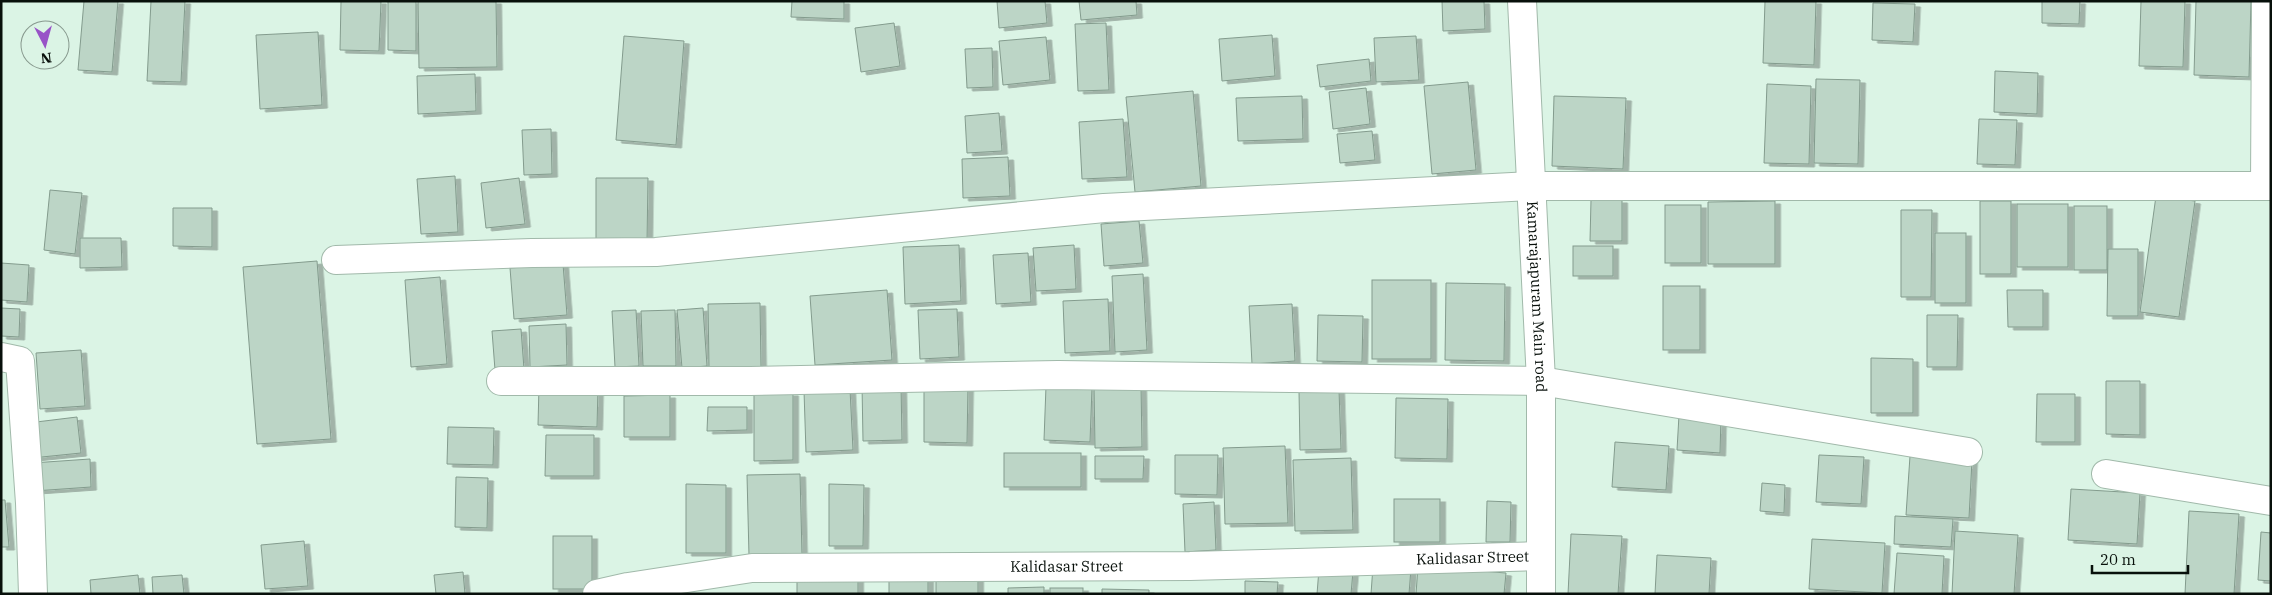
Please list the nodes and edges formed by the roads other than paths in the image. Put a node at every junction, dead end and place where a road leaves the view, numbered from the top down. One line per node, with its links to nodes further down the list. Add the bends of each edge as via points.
1 (1522, 1): 3 (street, Kamarajapuram Main road)
2 (2266, 1): 4 (street)
3 (1532, 186): 4 (street); 5 (street, via 1104,208 656,252); 8 (street, Kamarajapuram Main road)
4 (2268, 186)
5 (336, 260)
6 (1, 357): 13 (street, via 20,361)
7 (501, 381): 8 (street, via 750,381 1058,375)
8 (1541, 381): 9 (street); 12 (street, Kamarajapuram Main road)
9 (1968, 452)
10 (2106, 474): 11 (street)
11 (2271, 501)
12 (1541, 556): 14 (street, Kalidasar Street, via 1190,566 752,568 628,586); 15 (street, Kamarajapuram Main road)
13 (33, 594)
14 (596, 594)
15 (1541, 594)

